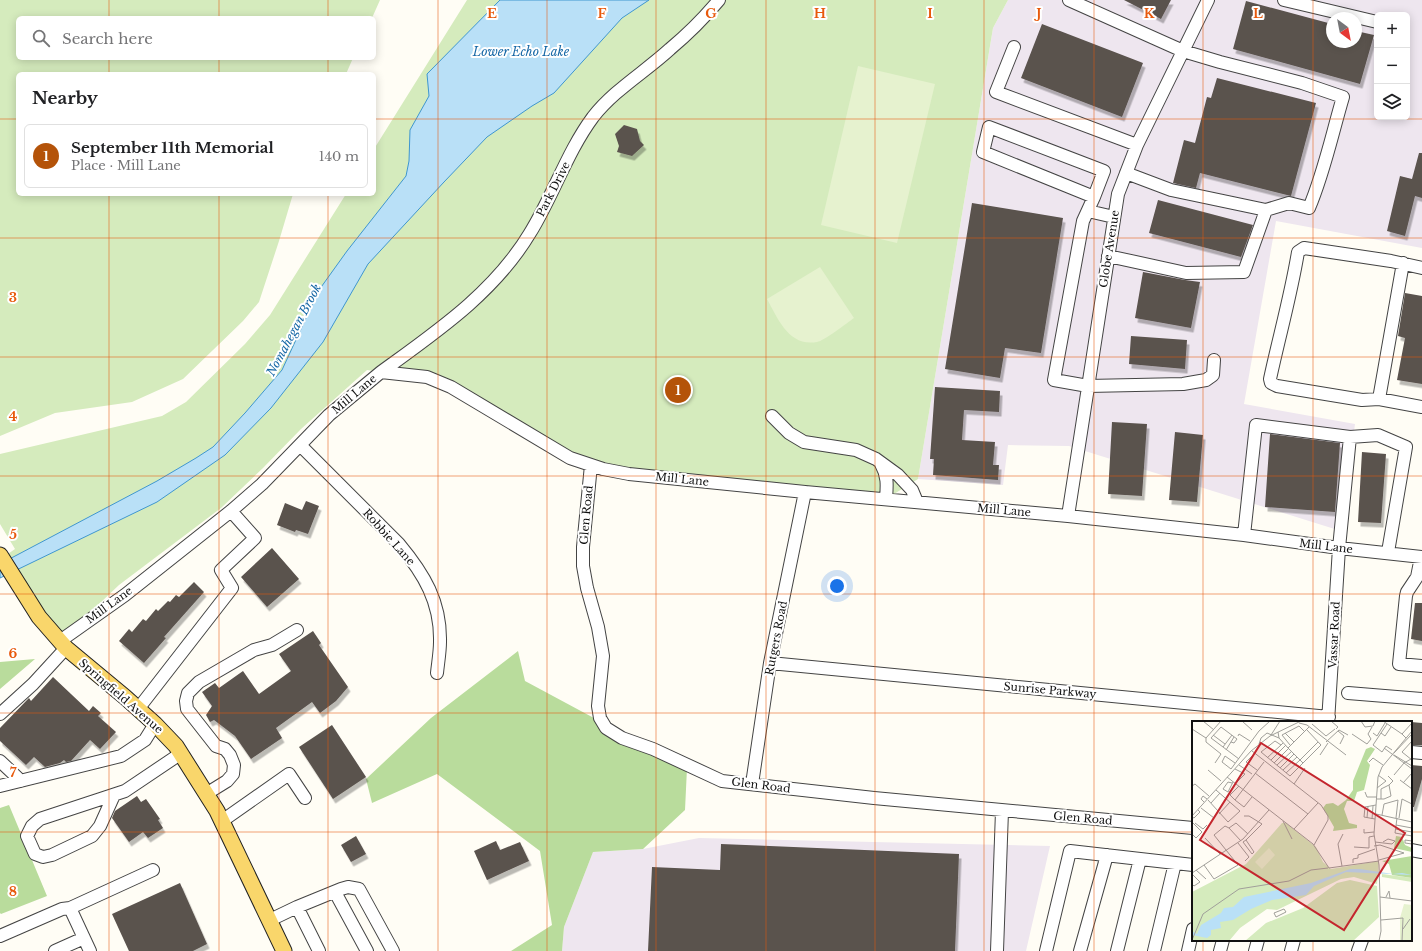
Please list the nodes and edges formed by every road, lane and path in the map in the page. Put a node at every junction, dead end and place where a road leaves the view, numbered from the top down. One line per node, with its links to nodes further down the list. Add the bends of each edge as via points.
1 (719, 0): 18 (street, Park Drive, via 670,50 608,100 594,116 581,134 531,232 501,274 439,330)
2 (1069, 0): 7 (street)
3 (1208, 0): 7 (street, Globe Avenue)
4 (1284, 0): 5 (street)
5 (1374, 21)
6 (1014, 47): 8 (street, via 996,92)
7 (1183, 51): 8 (street, Globe Avenue); 11 (street, via 1302,83 1343,97 1318,186 1309,208 1289,203)
8 (1138, 145): 9 (street, Globe Avenue)
9 (1126, 173): 11 (street, via 1171,190); 13 (street, Globe Avenue, via 1118,194)
10 (1094, 197): 10 (street, via 1104,171 989,127 982,152); 12 (street)
11 (1266, 210): 14 (street, via 1244,272 1186,273)
12 (1088, 211): 13 (street); 19 (street, via 1083,221 1054,380)
13 (1114, 217): 14 (street, Globe Avenue)
14 (1108, 256): 19 (street, Globe Avenue)
15 (1403, 263): 16 (street); 20 (street); 20 (street, via 1304,248 1298,252 1270,379 1271,383 1277,386 1362,400)
16 (1422, 268)
17 (1214, 360): 19 (street, via 1213,375 1206,380 1183,384)
18 (381, 372): 24 (street, Mill Lane, via 329,415); 26 (street, Mill Lane, via 427,377 451,386 570,458)
19 (1088, 386): 31 (street, Globe Avenue)
20 (1379, 399): 21 (street)
21 (1422, 407)
22 (772, 416): 25 (street, via 789,433 804,442 856,450)
23 (1350, 436): 32 (street, via 1256,425); 33 (street, Vassar Road); 34 (street, via 1378,435 1406,447)
24 (300, 445): 30 (street, Mill Lane); 42 (street, Robbie Lane, via 399,544 425,580 434,597 439,618)
25 (882, 464): 28 (street, via 887,479); 29 (street, via 898,475 912,490)
26 (591, 465): 27 (street, Mill Lane, via 629,474); 54 (street, Glen Road, via 583,566 603,656 598,706 600,718 606,728 622,738 653,749 722,781)
27 (805, 492): 28 (street, Mill Lane); 40 (street, Rutgers Road)
28 (886, 499): 29 (street, Mill Lane)
29 (917, 502): 31 (street, Mill Lane)
30 (231, 512): 39 (street, Mill Lane); 45 (street, via 255,538 221,570 232,588)
31 (1068, 516): 32 (street, Mill Lane)
32 (1244, 535): 33 (street, Mill Lane)
33 (1339, 548): 34 (street, Mill Lane); 47 (street, Vassar Road)
34 (1388, 552): 36 (street, Mill Lane)
35 (1, 557): 39 (main road, Springfield Avenue, via 39,617)
36 (1421, 557): 37 (street)
37 (1417, 584): 41 (street, via 1406,596 1399,664)
38 (297, 630): 56 (street, via 272,645 254,650 199,682 188,693 187,710 216,746 225,749 234,765 233,774 227,781)
39 (63, 644): 45 (main road, Springfield Avenue); 46 (street, Mill Lane, via 33,684)
40 (770, 663): 47 (street, Sunrise Parkway); 54 (street, Rutgers Road)
41 (1422, 666)
42 (437, 673)
43 (1348, 693): 44 (street)
44 (1422, 699)
45 (138, 708): 48 (main road, Springfield Avenue)
46 (0, 714)
47 (1329, 720)
48 (155, 724): 51 (main road, Springfield Avenue, via 176,746); 53 (street, via 146,740 121,756)
49 (1412, 752): 50 (street)
50 (1422, 753)
51 (180, 754): 56 (main road, Springfield Avenue); 57 (street, via 133,786)
52 (0, 761): 53 (street)
53 (21, 781): 55 (street)
54 (752, 784): 59 (street, Glen Road)
55 (0, 786)
56 (206, 794): 60 (main road, Springfield Avenue)
57 (114, 795): 57 (street, via 40,819 32,826 27,836 35,854 43,857 52,855 92,836 100,826)
58 (305, 798): 60 (street, via 289,774)
59 (1002, 811): 61 (street, Glen Road); 84 (street)
60 (222, 821): 70 (main road, Springfield Avenue)
61 (1192, 828)
62 (1107, 856): 63 (street); 85 (street, via 1070,851); 86 (street)
63 (1140, 859): 64 (street); 87 (street)
64 (1176, 863): 65 (street); 88 (street)
65 (1192, 865)
66 (153, 870): 69 (street)
67 (335, 892): 68 (street); 82 (street); 83 (street, via 348,887 359,889)
68 (297, 907): 70 (street); 81 (street)
69 (70, 908): 72 (street, via 62,909); 73 (street)
70 (270, 920): 80 (main road, Springfield Avenue)
71 (1192, 933): 89 (street)
72 (0, 936)
73 (84, 938): 78 (street); 79 (street)
74 (1223, 941): 90 (street)
75 (1258, 941): 91 (street)
76 (1294, 941): 92 (street)
77 (1362, 941): 93 (street)
78 (55, 951)
79 (90, 951)
80 (284, 951)
81 (319, 951)
82 (368, 951)
83 (394, 951)
84 (997, 951)
85 (1046, 951)
86 (1080, 951)
87 (1117, 951)
88 (1154, 951)
89 (1188, 951)
90 (1220, 951)
91 (1255, 951)
92 (1291, 951)
93 (1358, 951)

